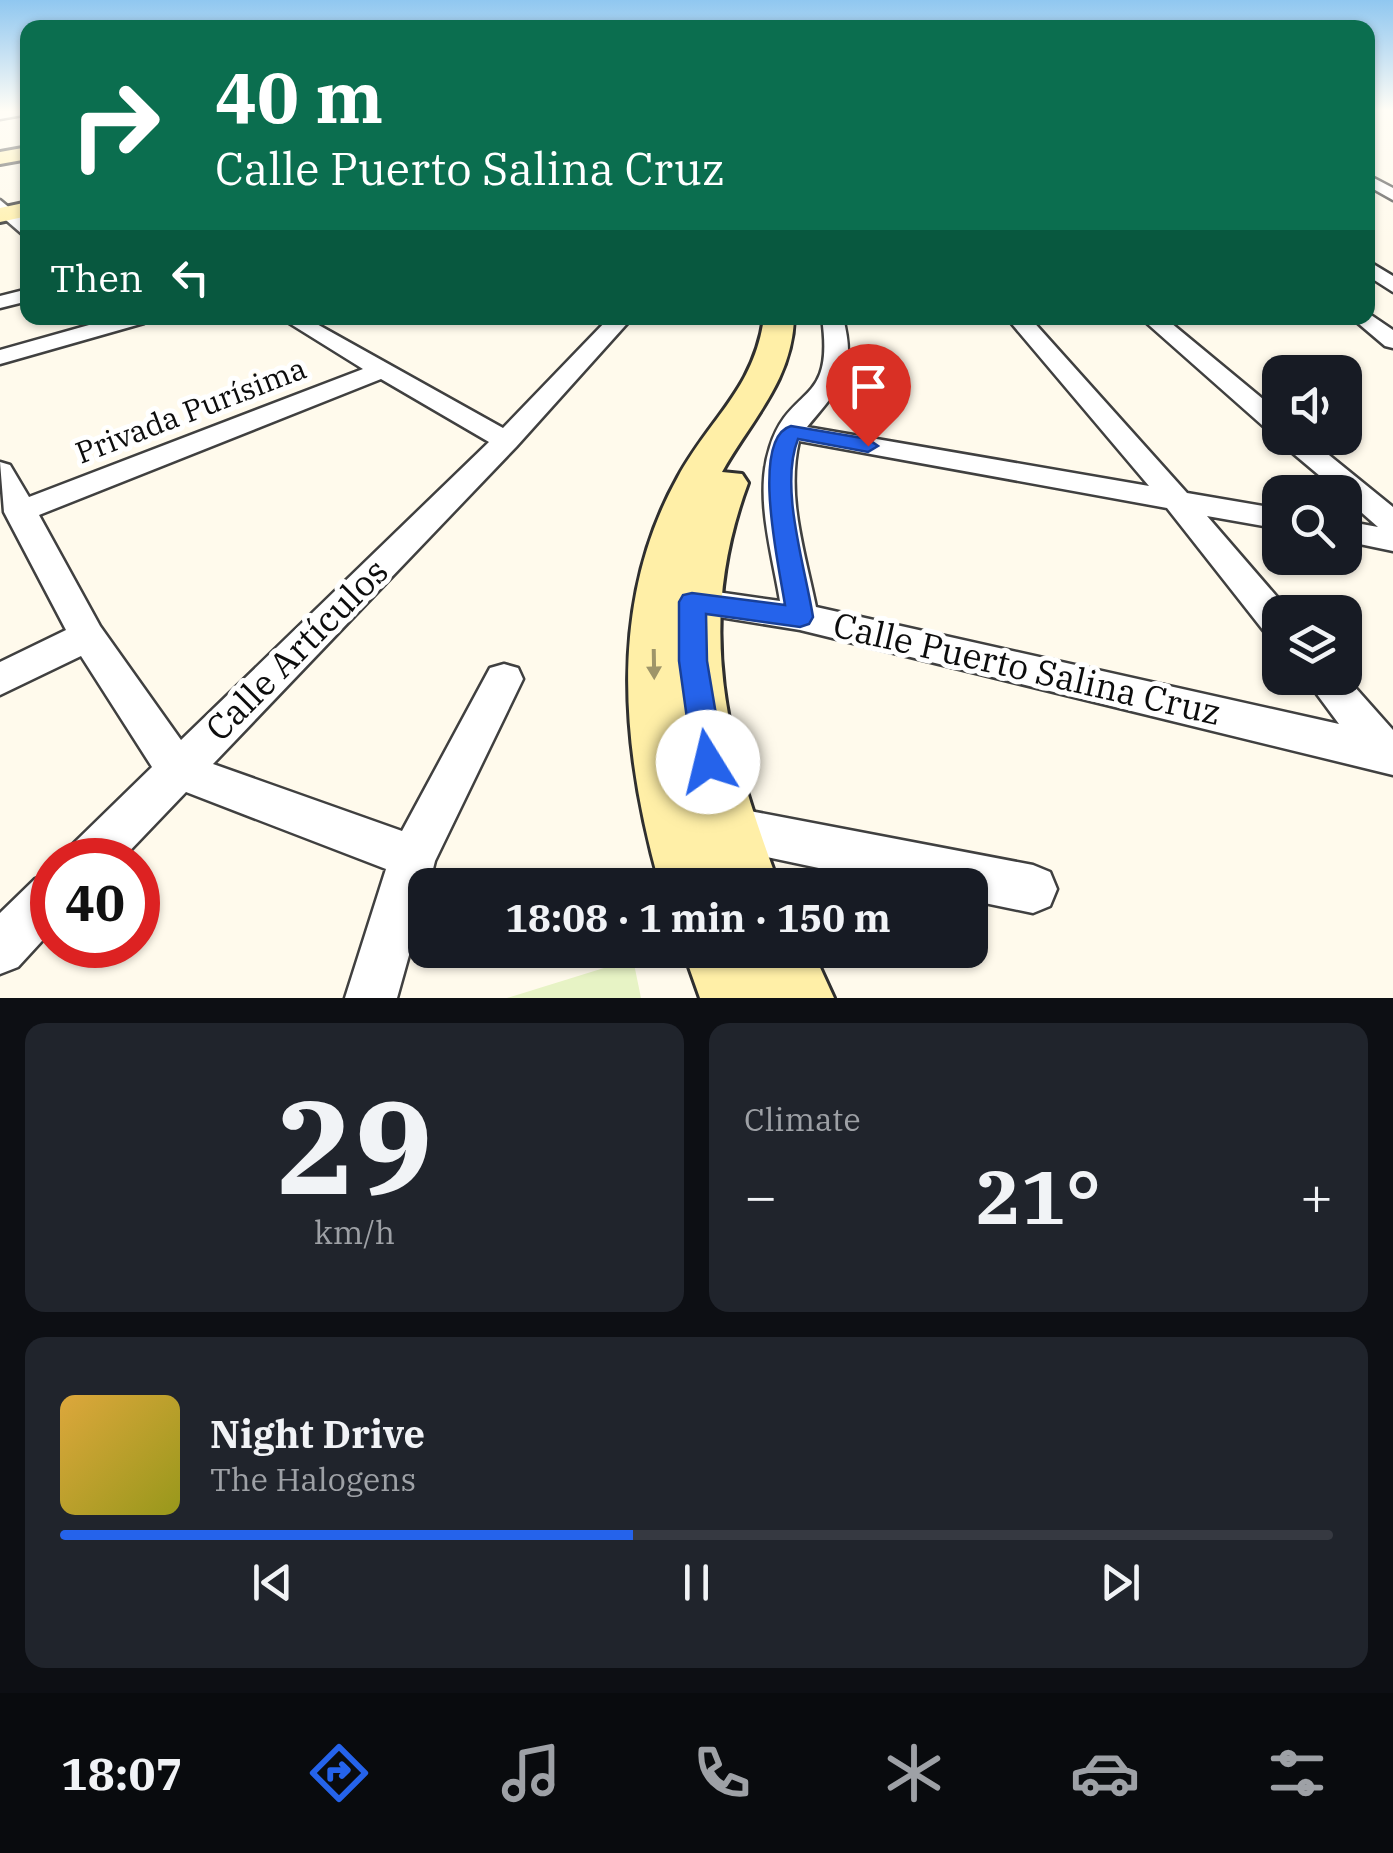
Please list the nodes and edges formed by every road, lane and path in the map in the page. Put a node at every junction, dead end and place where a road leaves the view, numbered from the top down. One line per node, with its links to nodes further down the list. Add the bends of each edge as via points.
1 (112, 325): 11 (street)
2 (305, 325): 12 (street)
3 (614, 325): 15 (street, Calle Artículos)
4 (779, 325): 24 (street, via 772,369 698,477 671,547)
5 (803, 325): 24 (street, via 797,366 724,488)
6 (835, 325): 14 (street, via 839,367)
7 (1024, 325): 18 (street)
8 (1160, 325): 13 (street)
9 (1373, 325): 10 (street)
10 (1393, 340)
11 (0, 357)
12 (385, 369): 15 (street); 19 (street, Privada Purísima)
13 (1262, 412)
14 (791, 432): 18 (street); 26 (street, via 780,458 780,488)
15 (506, 441): 32 (street, Calle Artículos)
16 (1312, 455): 21 (street)
17 (0, 471): 19 (street)
18 (1174, 500): 20 (street); 25 (street)
19 (19, 512): 27 (street)
20 (1262, 517)
21 (1393, 523)
22 (1362, 534): 23 (street)
23 (1393, 540)
24 (676, 599): 26 (street, Calle Puerto Salina Cruz); 33 (street); 36 (street, one-way to 36, via 653,626 655,714 674,830)
25 (1262, 604)
26 (800, 617): 31 (street, Calle Puerto Salina Cruz)
27 (87, 636): 29 (street); 32 (street)
28 (504, 679): 35 (street)
29 (0, 680)
30 (1339, 695): 31 (street)
31 (1391, 755)
32 (178, 770): 34 (street, Calle Artículos); 35 (street)
33 (724, 828): 37 (street); 38 (street)
34 (110, 838)
35 (412, 857): 43 (street)
36 (688, 868)
37 (739, 868)
38 (1033, 889)
39 (30, 918): 40 (street)
40 (0, 948)
41 (725, 968): 44 (street)
42 (781, 968): 45 (street)
43 (372, 998)
44 (736, 998)
45 (797, 998)

